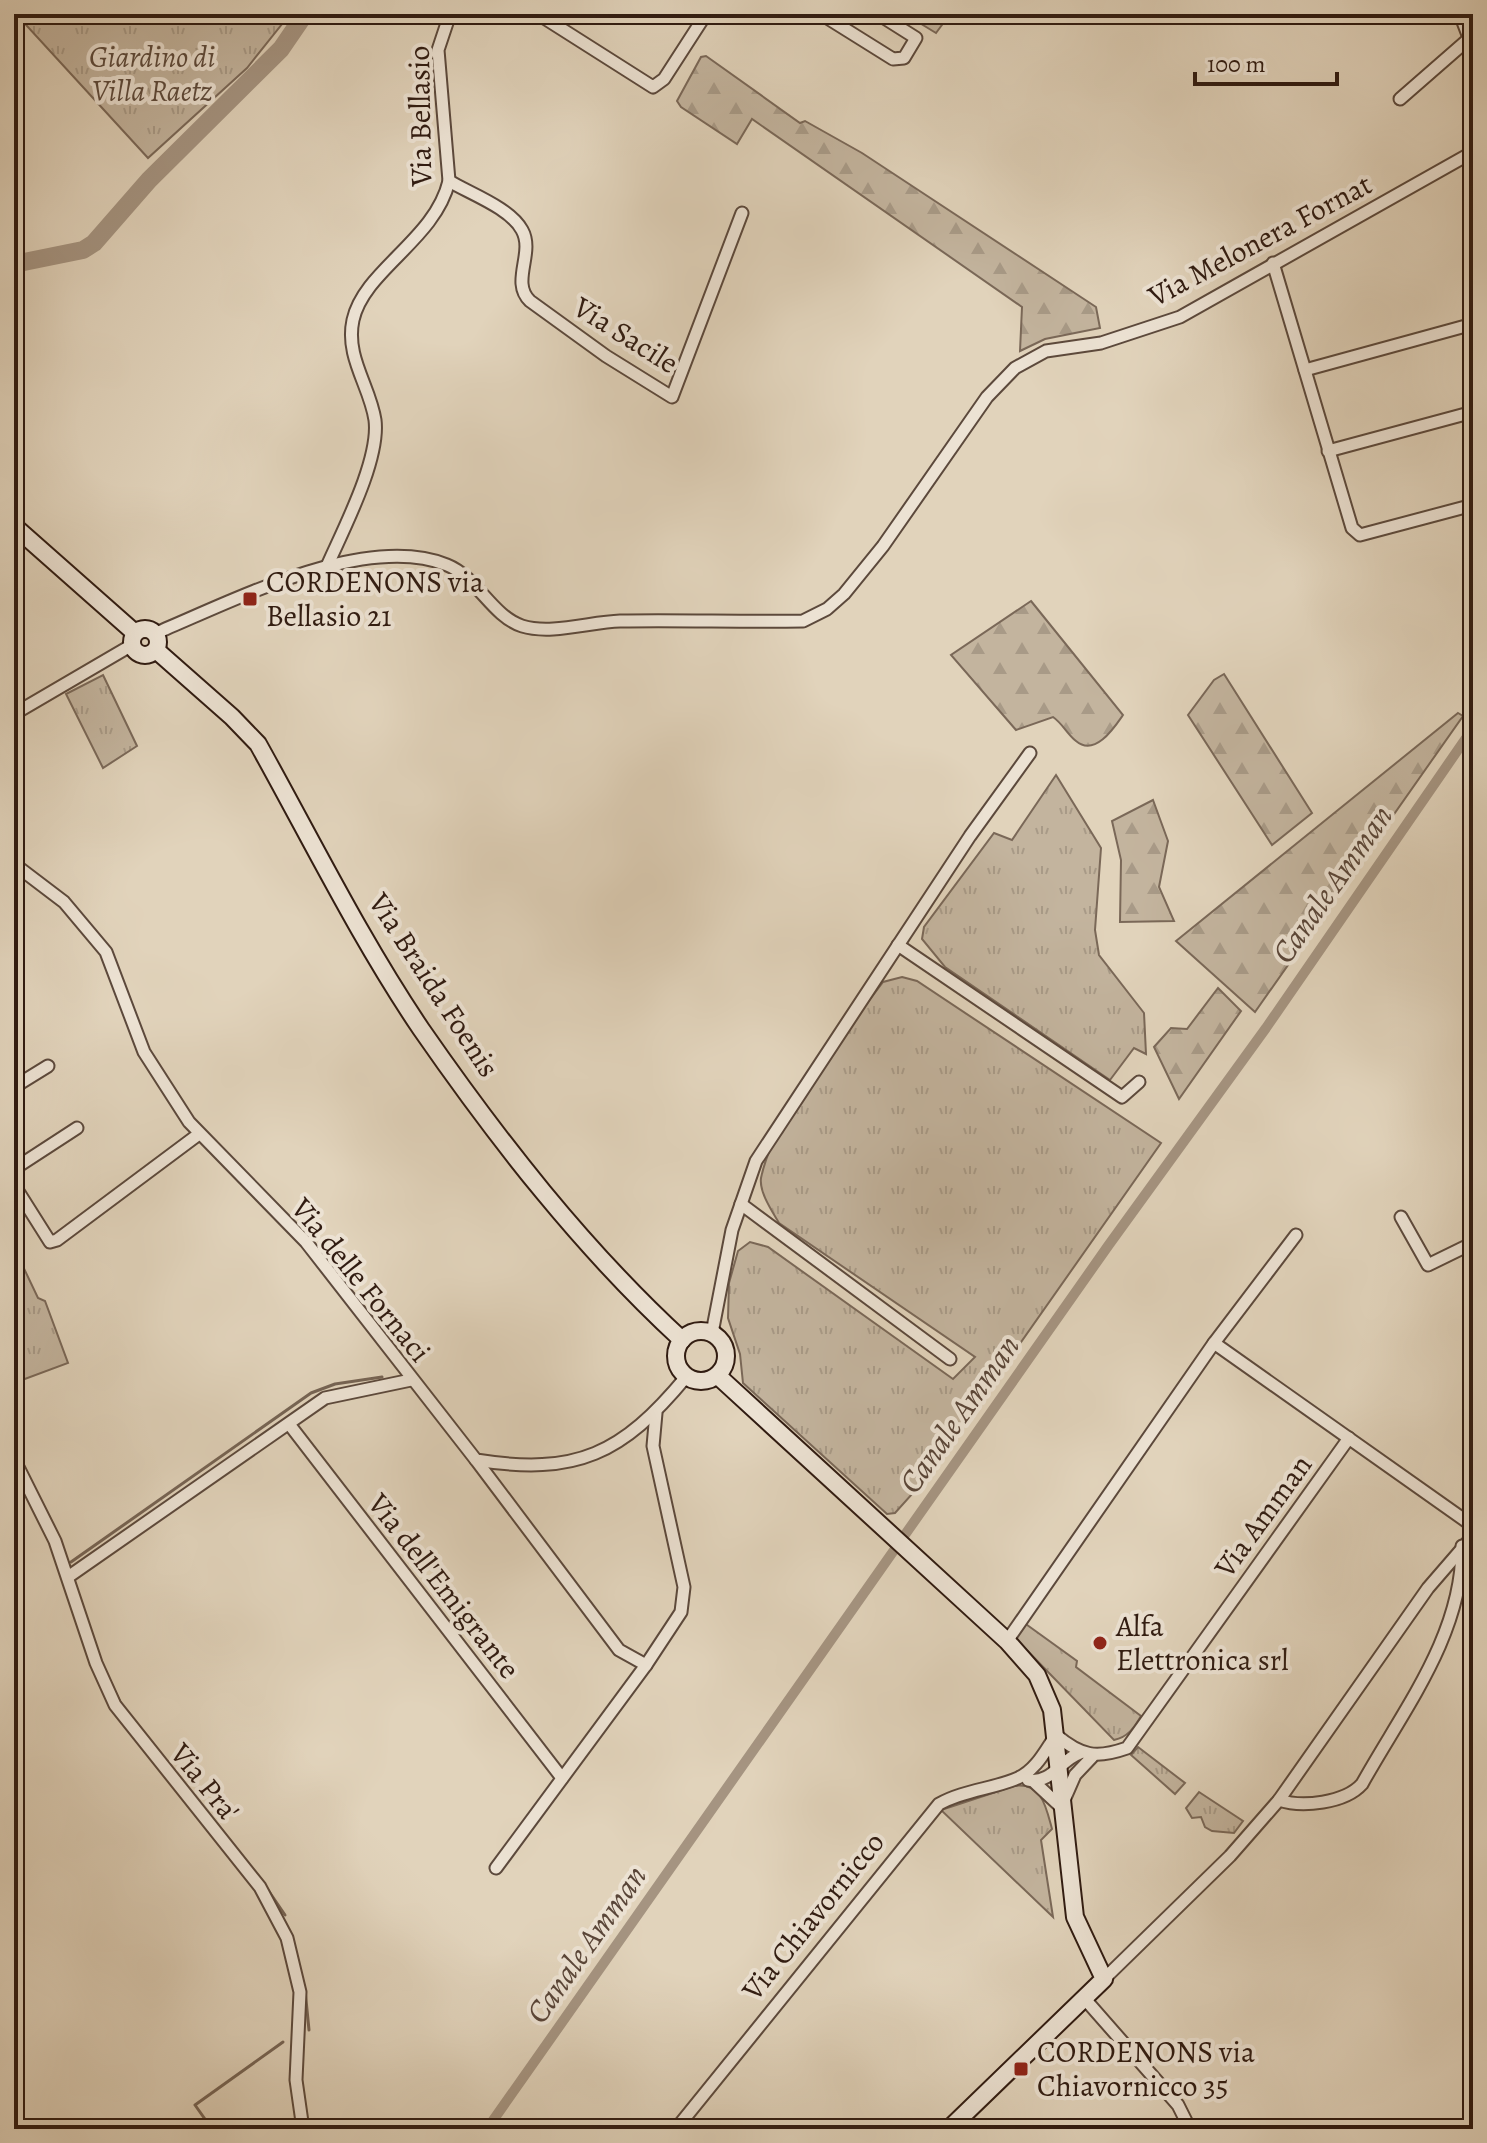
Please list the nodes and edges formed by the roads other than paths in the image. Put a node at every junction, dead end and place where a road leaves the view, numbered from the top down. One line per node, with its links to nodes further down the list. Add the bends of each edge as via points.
1 (450, 14): 10 (street, Via Bellasio, via 438,50)
2 (538, 14): 3 (street, via 653,87 664,79)
3 (706, 14)
4 (821, 14): 5 (street, via 893,59 904,58 916,38)
5 (878, 14)
6 (1460, 14): 7 (street)
7 (1472, 42): 8 (street)
8 (1400, 99)
9 (1473, 152): 12 (street, Via Melonera Fornat)
10 (449, 181): 11 (street, Via Sacile, via 522,229 527,241 522,294 672,397); 19 (street, Via Bellasio, via 433,220 365,295 353,320 356,368 375,430 365,479)
11 (742, 213)
12 (1273, 263): 14 (street); 19 (street, Via Melonera Fornat, via 1180,317 1101,343 1046,351 1015,368 987,397 844,594 803,621 522,626 449,566 395,558)
13 (1473, 324): 14 (street)
14 (1305, 370): 16 (street)
15 (1473, 412): 16 (street)
16 (1328, 451): 17 (street, via 1352,528 1360,535)
17 (1473, 505)
18 (14, 526): 20 (street)
19 (328, 564): 21 (street)
20 (134, 639): 21 (street, via 143,628); 21 (street, via 142,655); 22 (street)
21 (156, 642): 38 (street, Via Braida Foenis, via 258,744 422,1029 569,1225)
22 (14, 714)
23 (1030, 753): 25 (street)
24 (14, 864): 30 (street, Via delle Fornaci, via 64,902 106,952 144,1052)
25 (898, 945): 27 (street, via 1122,1097); 33 (street, via 756,1161)
26 (48, 1066): 28 (street)
27 (1139, 1082)
28 (14, 1087)
29 (77, 1128): 31 (street)
30 (199, 1134): 32 (street, via 50,1242); 43 (street, Via delle Fornaci, via 306,1242)
31 (14, 1169)
32 (14, 1185)
33 (741, 1204): 37 (street); 40 (street)
34 (1401, 1217): 36 (street, via 1428,1265)
35 (1296, 1235): 39 (street)
36 (1473, 1243)
37 (712, 1333): 38 (street, via 694,1332); 41 (street, via 726,1351)
38 (682, 1340): 42 (street, via 676,1356)
39 (1214, 1343): 46 (street, Via Amman); 54 (street)
40 (950, 1359)
41 (718, 1376): 42 (street, via 702,1382); 54 (street)
42 (686, 1377): 44 (street)
43 (411, 1380): 45 (street, via 325,1398); 48 (street, Via delle Fornaci)
44 (656, 1413): 48 (street, via 592,1458 524,1468); 55 (street, via 653,1446 684,1587 681,1612)
45 (289, 1424): 53 (street); 63 (street, Via dell'Emigrante)
46 (1349, 1438): 50 (street, Via Amman); 58 (street, Via Amman, via 1127,1748)
47 (14, 1459): 49 (street, Via Pra')
48 (476, 1460): 55 (street, Via delle Fornaci, via 619,1650)
49 (17, 1475): 53 (street, Via Pra')
50 (1473, 1526)
51 (1473, 1536): 52 (street)
52 (1462, 1546): 65 (street); 65 (street, via 1448,1630 1362,1784 1323,1801)
53 (68, 1577): 70 (street, Via Pra', via 115,1705 268,1899 282,1927 300,1992 296,2080)
54 (1007, 1641): 56 (street, via 1043,1687)
55 (646, 1665): 63 (street)
56 (1056, 1735): 57 (street); 59 (street, Via Chiavornicco); 61 (street)
57 (1080, 1753): 58 (street); 61 (street, via 1066,1757)
58 (1092, 1757): 60 (street, Via Amman)
59 (1036, 1764): 61 (street); 62 (street, Via Chiavornicco)
60 (1081, 1767): 61 (street); 66 (street, Via Amman)
61 (1058, 1769): 64 (street); 66 (street)
62 (1019, 1777): 64 (street); 71 (street, Via Chiavornicco, via 939,1804)
63 (562, 1778): 67 (street)
64 (1033, 1781): 66 (street)
65 (1279, 1800): 68 (street, via 1230,1856)
66 (1061, 1807): 68 (street, via 1075,1917)
67 (496, 1868)
68 (1104, 1979): 69 (street)
69 (1084, 1998): 72 (street); 73 (street, via 1178,2105)
70 (303, 2129)
71 (676, 2129)
72 (949, 2129)
73 (1190, 2129)

